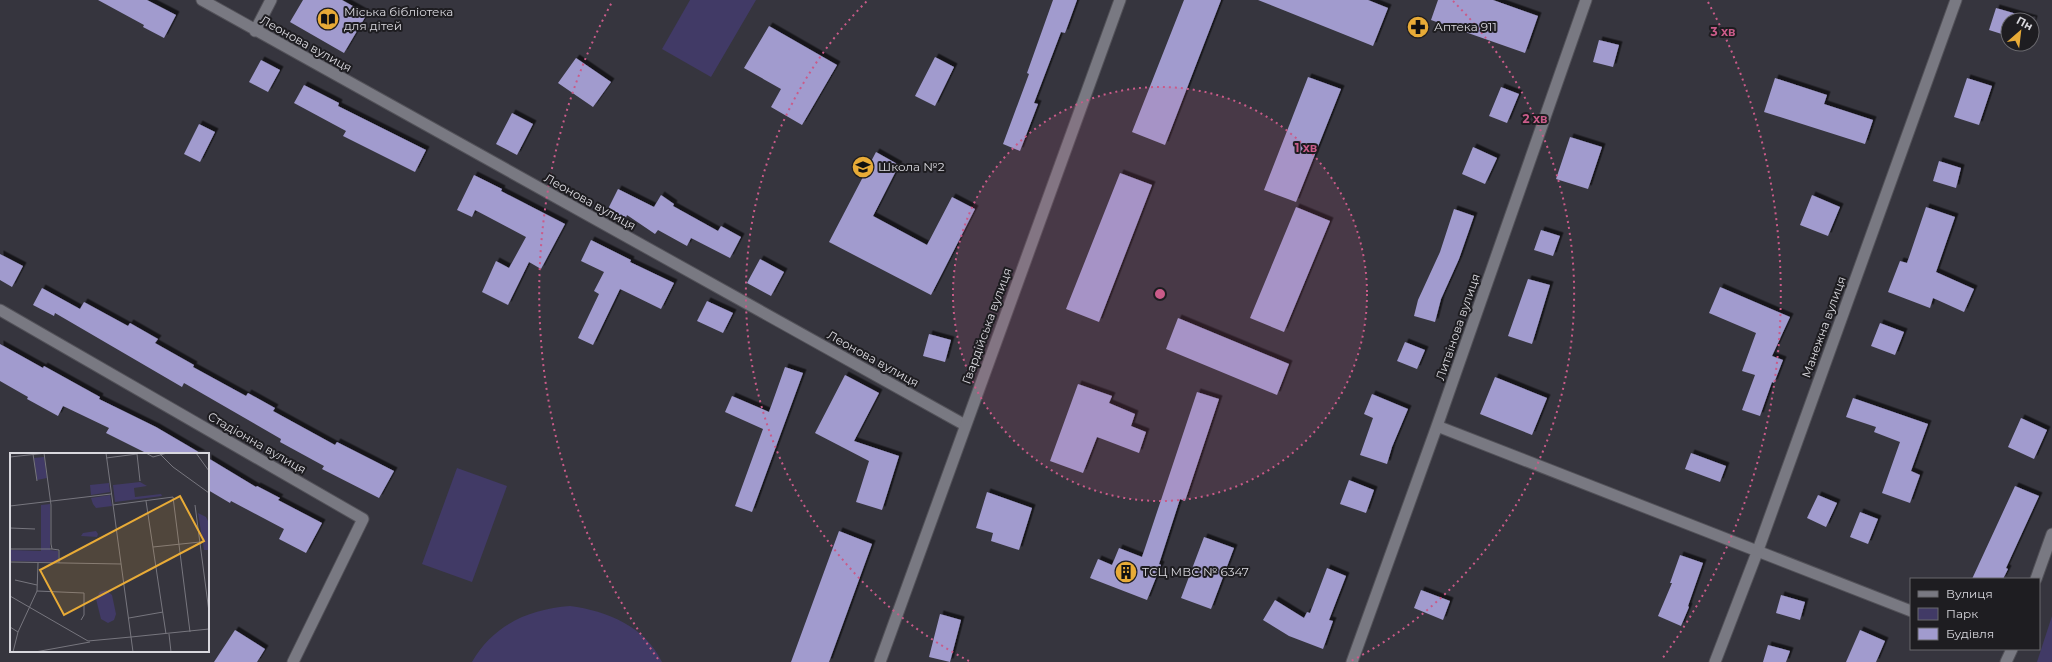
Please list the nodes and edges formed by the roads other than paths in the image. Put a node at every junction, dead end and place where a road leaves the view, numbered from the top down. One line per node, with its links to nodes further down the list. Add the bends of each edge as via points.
1 (202, 0): 6 (street, Леонова вулиця)
2 (272, 0): 6 (street)
3 (1120, 0): 8 (street, Гвардійська вулиця)
4 (1586, 0): 9 (street, Литвінова вулиця)
5 (1956, 0): 11 (street, Манежна вулиця)
6 (255, 30): 8 (street, Леонова вулиця)
7 (0, 310): 15 (street, Стадіонна вулиця, via 363,519)
8 (965, 425): 16 (street, Гвардійська вулиця)
9 (1437, 426): 11 (street); 17 (street, Литвінова вулиця)
10 (2052, 534): 12 (street)
11 (1758, 550): 13 (street); 18 (street, Манежна вулиця)
12 (2036, 578)
13 (1910, 611)
14 (2009, 650): 19 (street)
15 (292, 662)
16 (880, 662)
17 (1352, 662)
18 (1715, 662)
19 (2006, 662)

